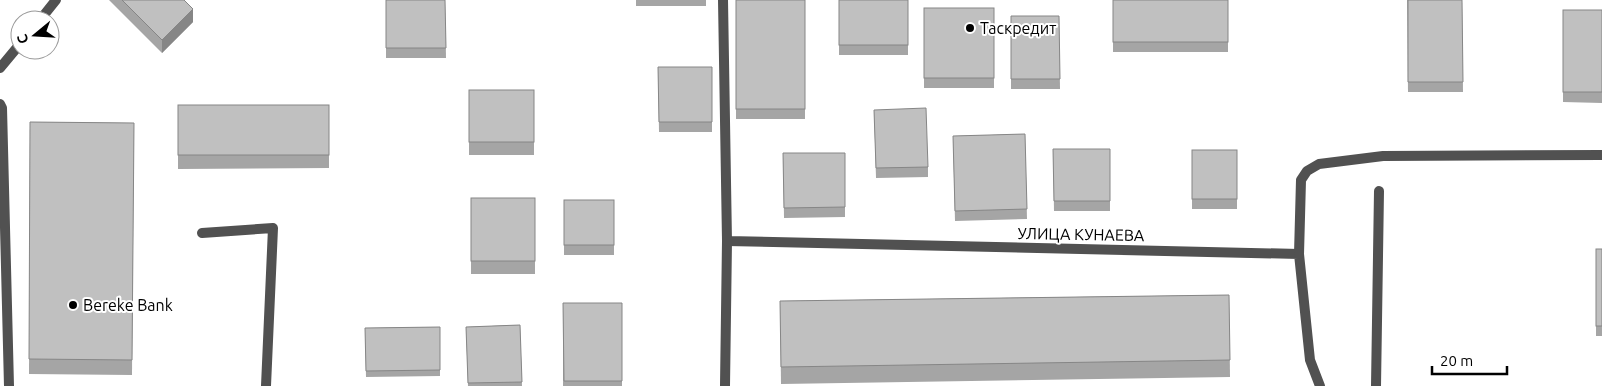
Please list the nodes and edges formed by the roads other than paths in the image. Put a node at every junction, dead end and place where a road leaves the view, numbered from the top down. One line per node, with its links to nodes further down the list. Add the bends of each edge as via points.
1 (56, 0): 3 (street)
2 (723, 0): 10 (street)
3 (48, 10)
4 (10, 56): 5 (street)
5 (0, 68)
6 (0, 104): 12 (street)
7 (1602, 155): 11 (street, via 1383,156 1319,164 1307,171 1301,180)
8 (1379, 191): 16 (street)
9 (202, 233): 13 (street, via 273,228)
10 (727, 241): 11 (street, УЛИЦА КУНАЕВА); 14 (street)
11 (1299, 254): 15 (street, via 1310,360)
12 (10, 386)
13 (266, 386)
14 (724, 386)
15 (1320, 386)
16 (1376, 386)

